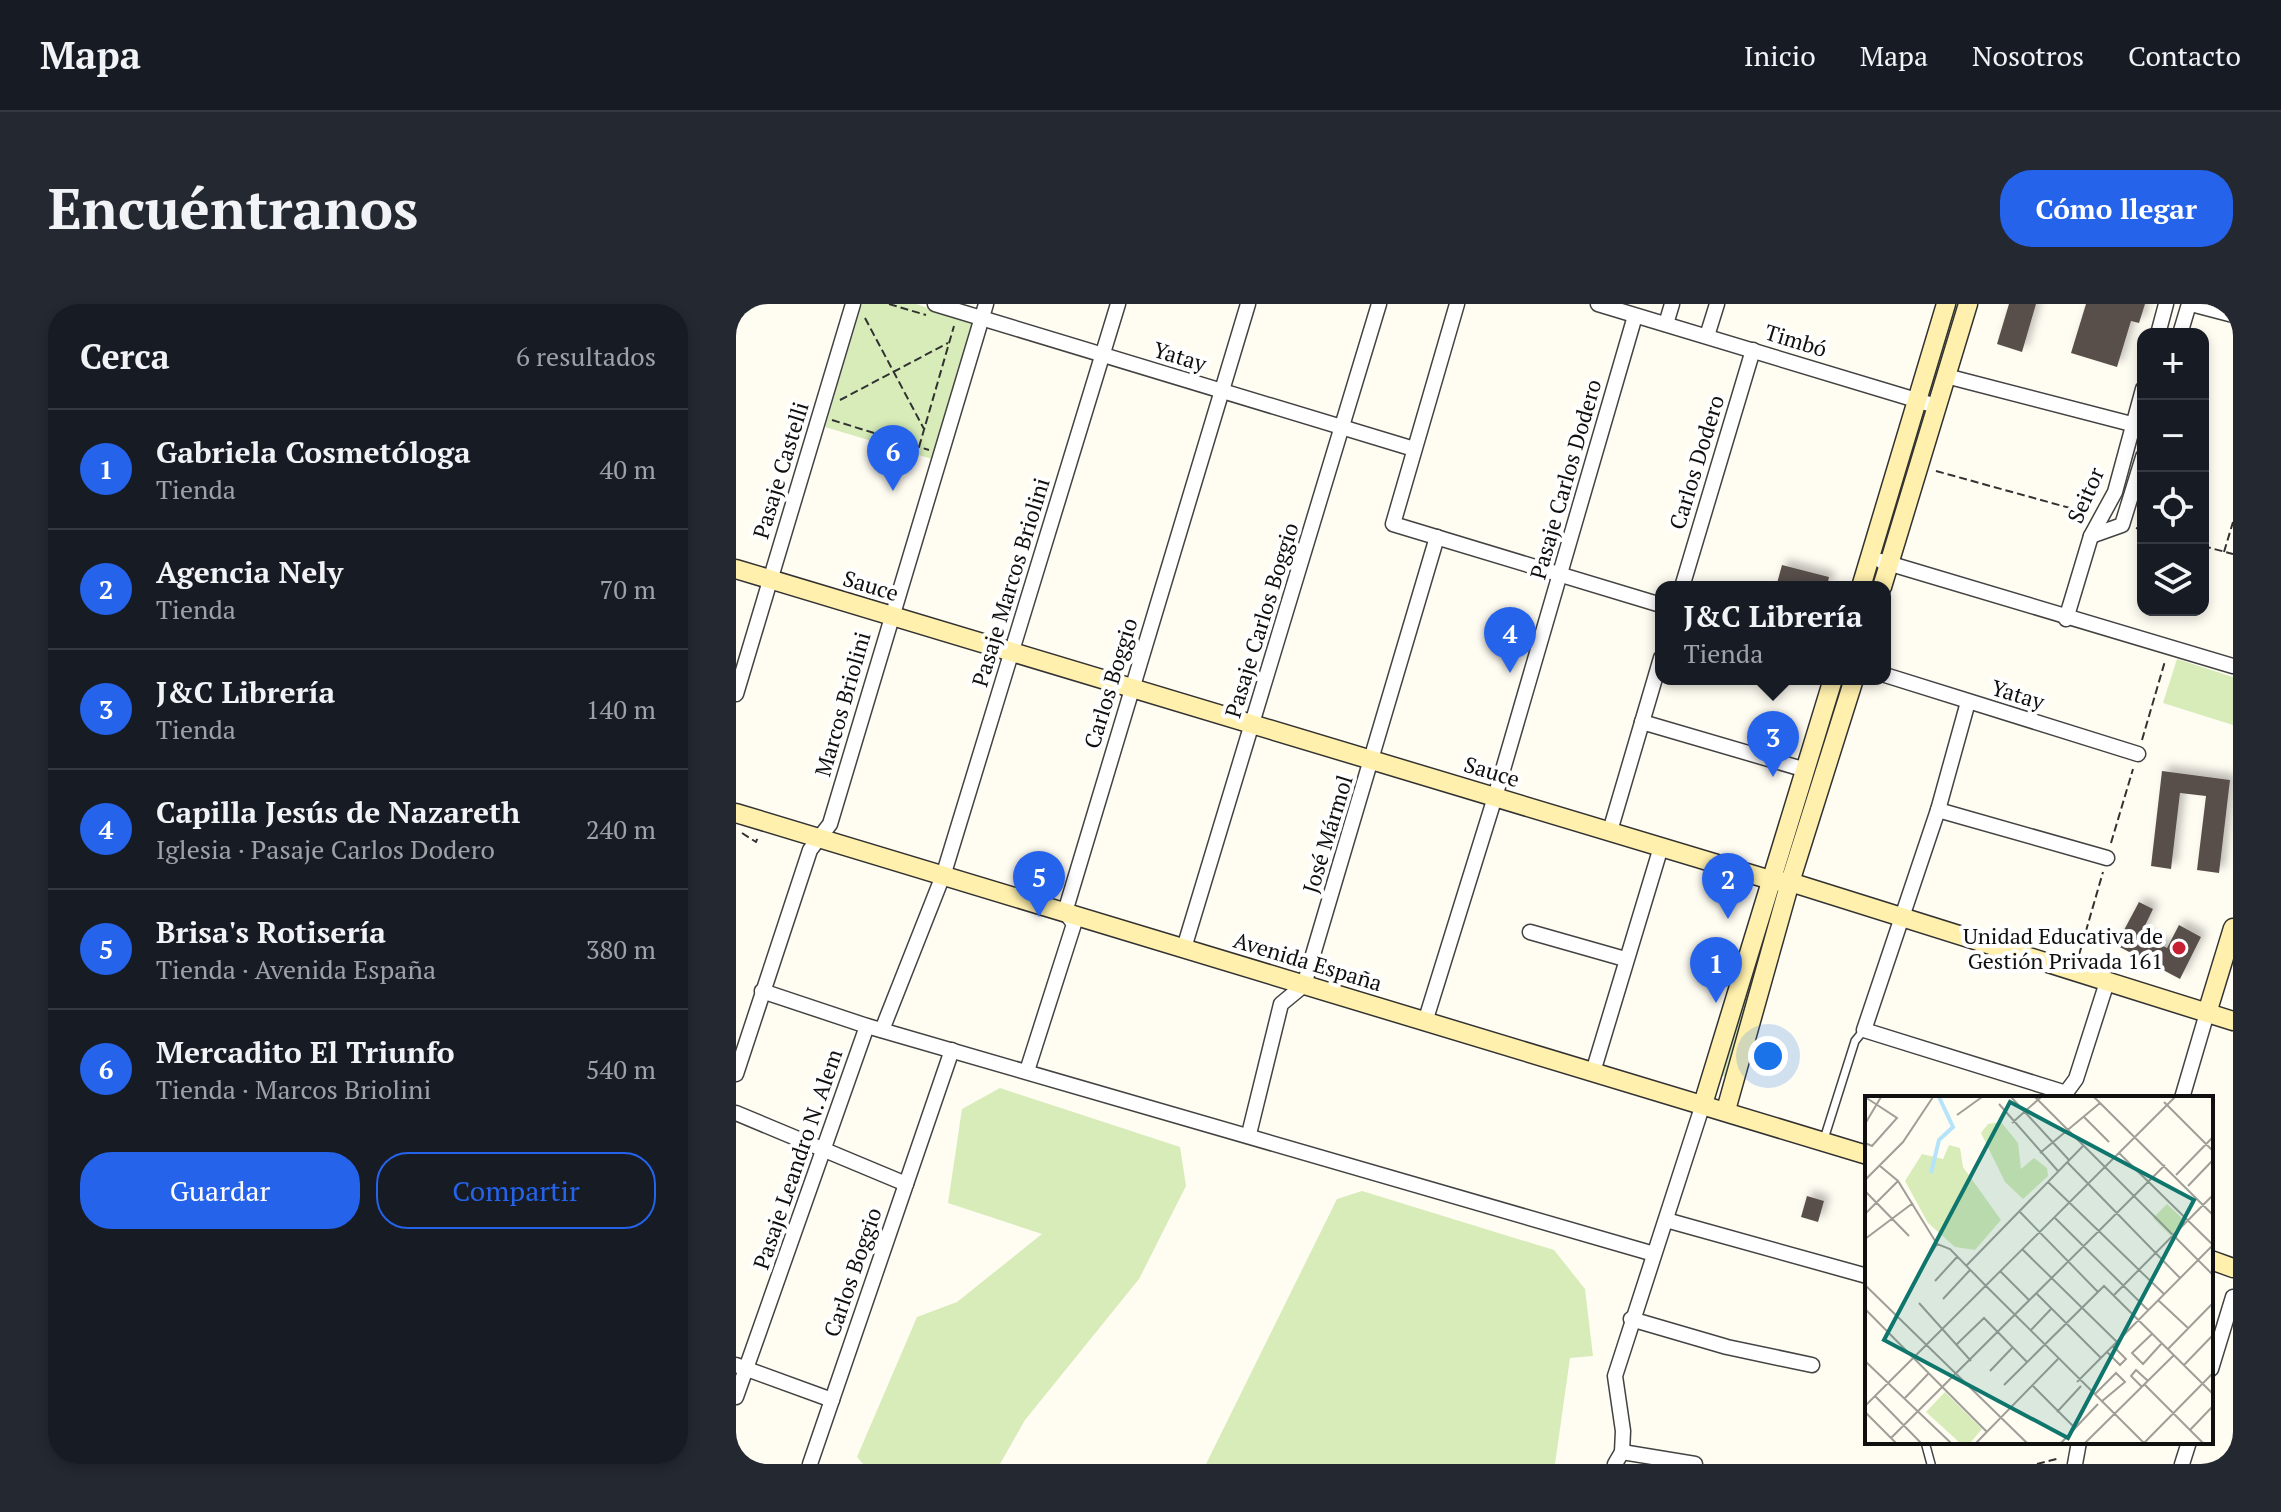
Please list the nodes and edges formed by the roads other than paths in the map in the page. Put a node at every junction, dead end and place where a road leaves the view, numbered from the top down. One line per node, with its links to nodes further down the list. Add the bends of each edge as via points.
1 (853, 304): 39 (street, Pasaje Castelli)
2 (986, 304): 17 (street, Marcos Briolini)
3 (1118, 304): 23 (street, Pasaje Marcos Briolini)
4 (1248, 304): 25 (street, Carlos Boggio)
5 (1379, 304): 29 (street, Pasaje Carlos Boggio)
6 (1457, 304): 31 (street)
7 (1598, 304): 16 (street, Timbó)
8 (1672, 304): 18 (street)
9 (1717, 304): 21 (street)
10 (1946, 304): 26 (main road)
11 (1968, 304): 24 (main road)
12 (2166, 304): 19 (street)
13 (2190, 304): 15 (street); 20 (street)
14 (932, 310): 17 (street, Yatay, via 956,310)
15 (2233, 315)
16 (1635, 316): 18 (street, Timbó); 38 (street, Pasaje Carlos Dodero)
17 (981, 320): 23 (street, Yatay); 44 (street, Marcos Briolini)
18 (1666, 324): 21 (street, Timbó)
19 (2160, 328)
20 (2182, 328)
21 (1707, 336): 22 (street, Timbó)
22 (1753, 350): 26 (street, Timbó); 40 (street, Carlos Dodero)
23 (1102, 356): 25 (street, Yatay); 46 (street, Pasaje Marcos Briolini)
24 (1946, 376): 27 (main road); 28 (street)
25 (1222, 392): 29 (street, Yatay); 52 (street, Carlos Boggio)
26 (1918, 400): 27 (street, Timbó); 35 (main road)
27 (1936, 406): 36 (main road)
28 (2137, 425)
29 (1343, 428): 31 (street, Yatay); 56 (street, Pasaje Carlos Boggio)
30 (2137, 428): 33 (street, Seitor, via 2115,492)
31 (1414, 449): 34 (street, via 1393,524)
32 (2138, 472): 33 (street, via 2122,525)
33 (2091, 536): 45 (street, Seitor)
34 (1437, 537): 38 (street); 58 (street, José Mármol)
35 (1870, 557): 36 (street); 41 (main road)
36 (1890, 564): 42 (main road); 45 (street)
37 (736, 569): 39 (main road, Sauce)
38 (1559, 573): 43 (street); 60 (street, Pasaje Carlos Dodero)
39 (771, 580): 44 (main road, Sauce); 53 (street, Pasaje Castelli)
40 (1684, 581)
41 (1863, 581)
42 (1884, 581)
43 (1655, 603)
44 (891, 616): 46 (main road, Sauce); 64 (street, Marcos Briolini, via 830,824)
45 (2066, 619): 47 (street)
46 (1012, 652): 52 (main road, Sauce); 67 (street, Pasaje Marcos Briolini)
47 (2233, 666)
48 (1891, 677): 54 (street, Yatay)
49 (1655, 678): 55 (street)
50 (1831, 685): 59 (main road)
51 (1852, 685): 68 (main road)
52 (1131, 689): 56 (main road, Sauce); 69 (street, Carlos Boggio)
53 (736, 694)
54 (1968, 702): 57 (street, Yatay); 61 (street)
55 (1642, 722): 59 (street); 63 (street)
56 (1251, 724): 58 (main road, Sauce); 73 (street, Pasaje Carlos Boggio)
57 (2138, 754)
58 (1373, 760): 60 (main road, Sauce); 76 (street, José Mármol)
59 (1806, 770): 68 (main road)
60 (1495, 797): 63 (main road, Sauce); 80 (street, Pasaje Carlos Dodero)
61 (1938, 810): 66 (street); 70 (street)
62 (736, 813): 64 (main road, Avenida España)
63 (1610, 831): 65 (main road, Sauce)
64 (820, 839): 67 (main road, Avenida España); 77 (street, Marcos Briolini, via 810,850)
65 (1661, 847): 68 (main road, Sauce); 74 (street)
66 (2107, 858)
67 (944, 873): 69 (main road, Avenida España); 81 (street, Pasaje Leandro N. Alem)
68 (1782, 881): 70 (main road, Sauce); 89 (main road); 90 (main road)
69 (1065, 912): 73 (main road, Avenida España); 84 (street, Carlos Boggio, via 1074,924)
70 (1902, 917): 75 (main road, Sauce); 82 (street)
71 (2233, 928): 78 (main road)
72 (1530, 932): 74 (street)
73 (1184, 948): 76 (main road, Avenida España)
74 (1625, 959): 85 (street)
75 (2107, 982): 78 (main road, Sauce); 87 (street, via 2076,1079)
76 (1304, 985): 80 (main road, Avenida España); 92 (street, José Mármol, via 1281,1004)
77 (762, 991): 81 (street); 86 (street, Marcos Briolini)
78 (2207, 1013): 79 (main road, Sauce); 88 (street)
79 (2233, 1021)
80 (1425, 1022): 85 (main road, Avenida España)
81 (874, 1028): 83 (street); 94 (street, Pasaje Leandro N. Alem)
82 (1864, 1030): 87 (street); 93 (lane, via 1855,1041)
83 (952, 1050): 84 (street); 96 (street, Carlos Boggio)
84 (1027, 1071): 92 (street)
85 (1593, 1072): 89 (main road, Avenida España)
86 (736, 1074)
87 (2062, 1095)
88 (2183, 1096)
89 (1703, 1104): 90 (main road, Avenida España); 97 (street)
90 (1726, 1110): 93 (main road, Avenida España)
91 (736, 1113): 94 (street)
92 (1249, 1134): 98 (street)
93 (1824, 1142): 95 (main road, Avenida España)
94 (824, 1152): 96 (street); 106 (street, Pasaje Leandro N. Alem)
95 (1865, 1154)
96 (906, 1184): 108 (street, Carlos Boggio)
97 (1666, 1220): 98 (street); 101 (street)
98 (1654, 1254): 103 (street)
99 (2213, 1261): 100 (main road)
100 (2233, 1268)
101 (1865, 1275)
102 (2233, 1297): 104 (street)
103 (1631, 1319): 105 (street); 111 (street, via 1615,1376 1623,1431)
104 (2213, 1362)
105 (1812, 1365)
106 (741, 1367): 107 (street, Pasaje Leandro N. Alem); 108 (street)
107 (736, 1397)
108 (832, 1400): 112 (street, Carlos Boggio)
109 (1926, 1444): 114 (lane)
110 (2188, 1444): 115 (street)
111 (1618, 1458): 113 (street)
112 (810, 1464)
113 (1695, 1464)
114 (1931, 1464)
115 (2182, 1464)

